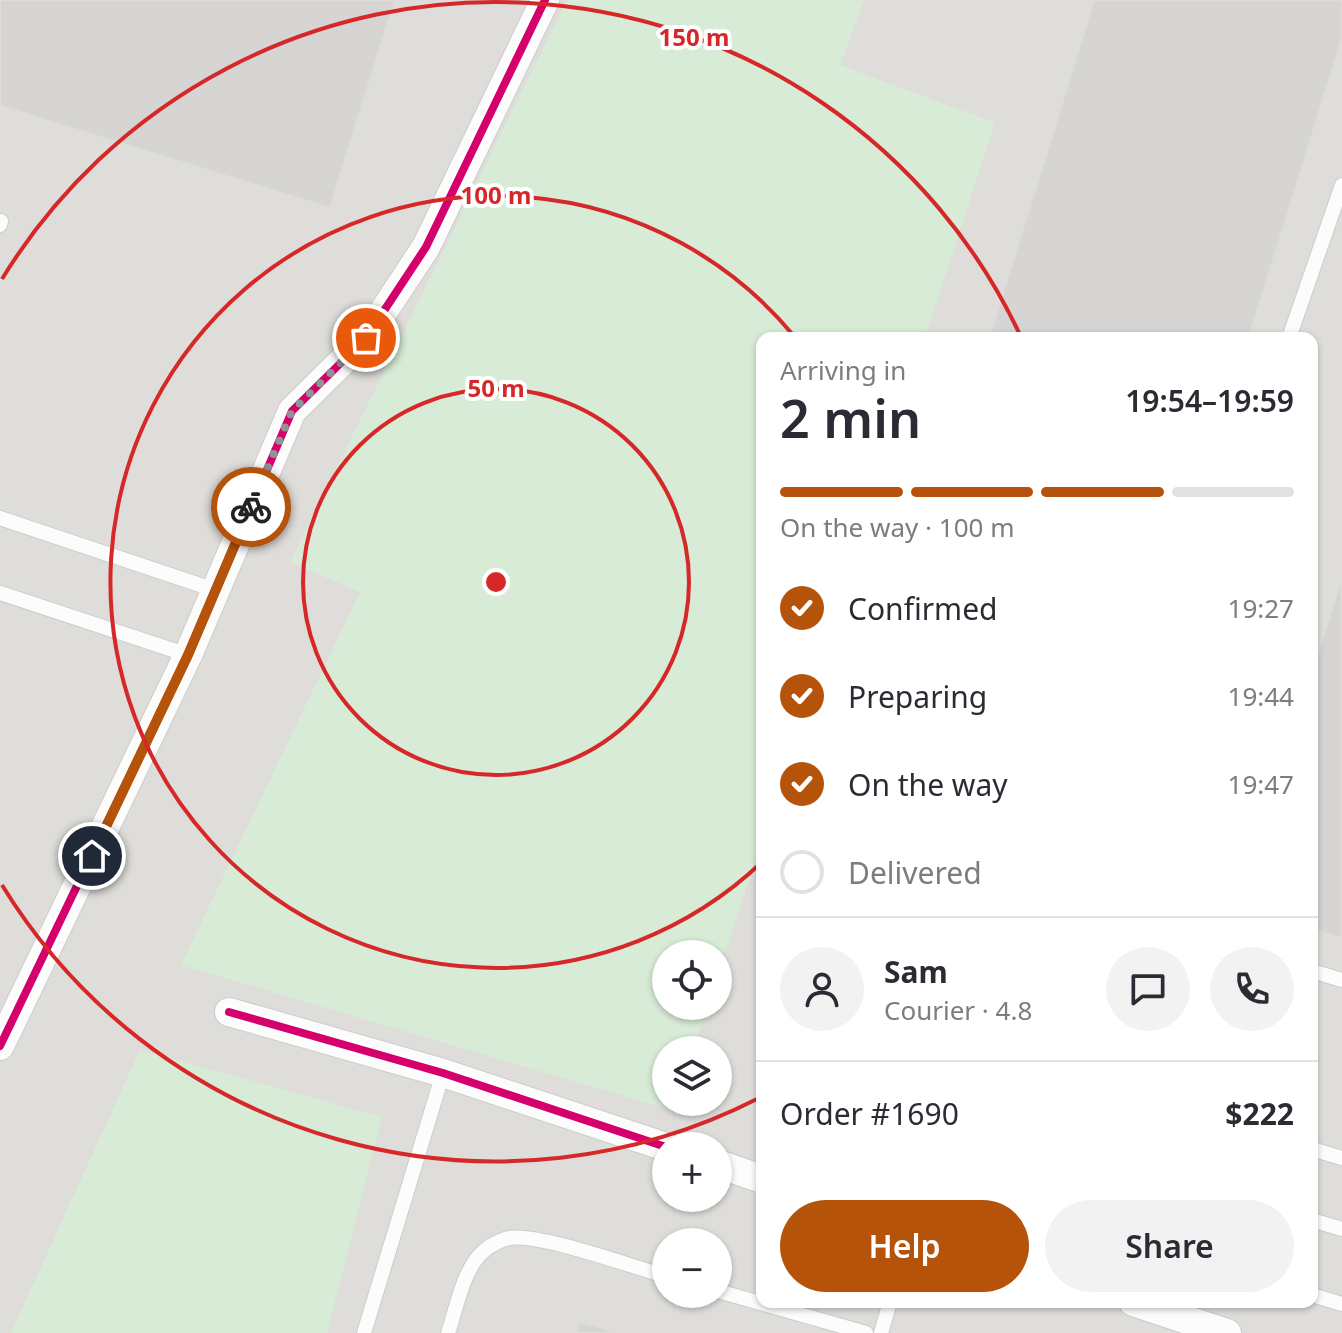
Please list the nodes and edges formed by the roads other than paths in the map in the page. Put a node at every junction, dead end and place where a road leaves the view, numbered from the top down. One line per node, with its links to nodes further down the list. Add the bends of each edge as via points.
1 (545, 0): 5 (street, via 426,247 366,338 292,411)
2 (1342, 185): 3 (lane)
3 (1291, 332)
4 (0, 518): 5 (lane)
5 (215, 590): 7 (street)
6 (0, 593): 7 (lane)
7 (188, 655): 11 (street)
8 (1318, 973): 9 (lane)
9 (1342, 980)
10 (229, 1012): 12 (street)
11 (0, 1046)
12 (443, 1073): 13 (street); 28 (lane)
13 (652, 1142)
14 (1318, 1151): 15 (lane)
15 (1342, 1158)
16 (732, 1169): 17 (street)
17 (756, 1177)
18 (1318, 1222): 19 (lane)
19 (1342, 1229)
20 (652, 1272): 29 (lane, via 541,1241 508,1238 476,1260)
21 (732, 1295): 23 (lane)
22 (1318, 1297): 24 (lane)
23 (756, 1302)
24 (1342, 1304)
25 (778, 1308): 30 (lane)
26 (888, 1308): 31 (lane)
27 (1151, 1308): 32 (street)
28 (364, 1333)
29 (448, 1333)
30 (866, 1333)
31 (881, 1333)
32 (1227, 1333)

